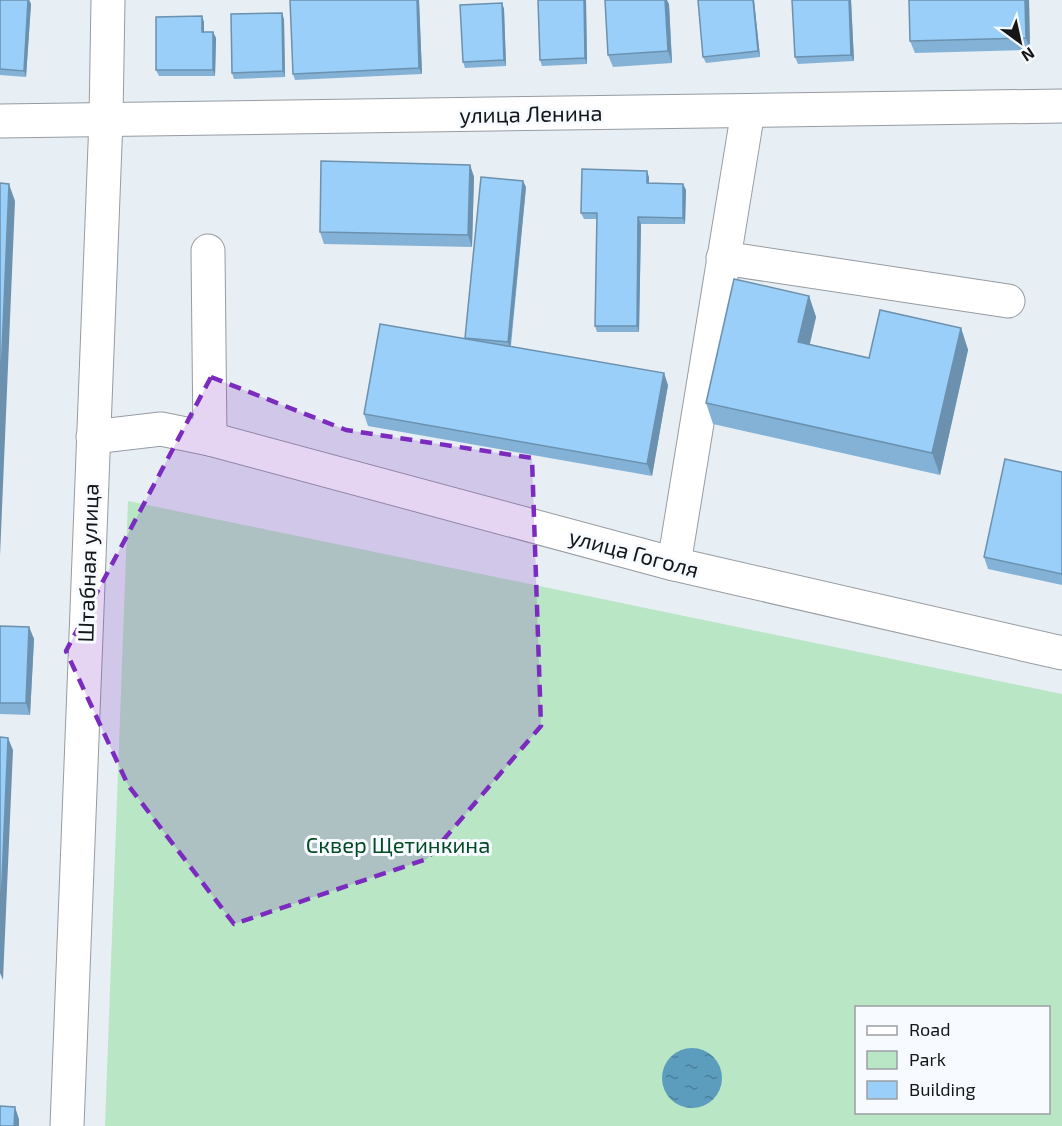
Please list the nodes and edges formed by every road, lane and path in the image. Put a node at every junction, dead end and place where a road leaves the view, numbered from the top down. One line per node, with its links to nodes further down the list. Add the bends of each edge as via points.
1 (108, 0): 4 (street, Штабная улица)
2 (1062, 106): 3 (street, улица Ленина)
3 (747, 111): 4 (street, улица Ленина); 7 (street)
4 (106, 119): 5 (street, улица Ленина); 9 (street, Штабная улица)
5 (0, 121)
6 (208, 251): 10 (street)
7 (723, 258): 8 (street); 11 (street)
8 (1008, 301)
9 (93, 437): 10 (street, улица Гоголя, via 161,429); 13 (street, Штабная улица)
10 (210, 439): 11 (street, улица Гоголя)
11 (674, 564): 12 (street, улица Гоголя)
12 (1062, 654)
13 (67, 1126)

